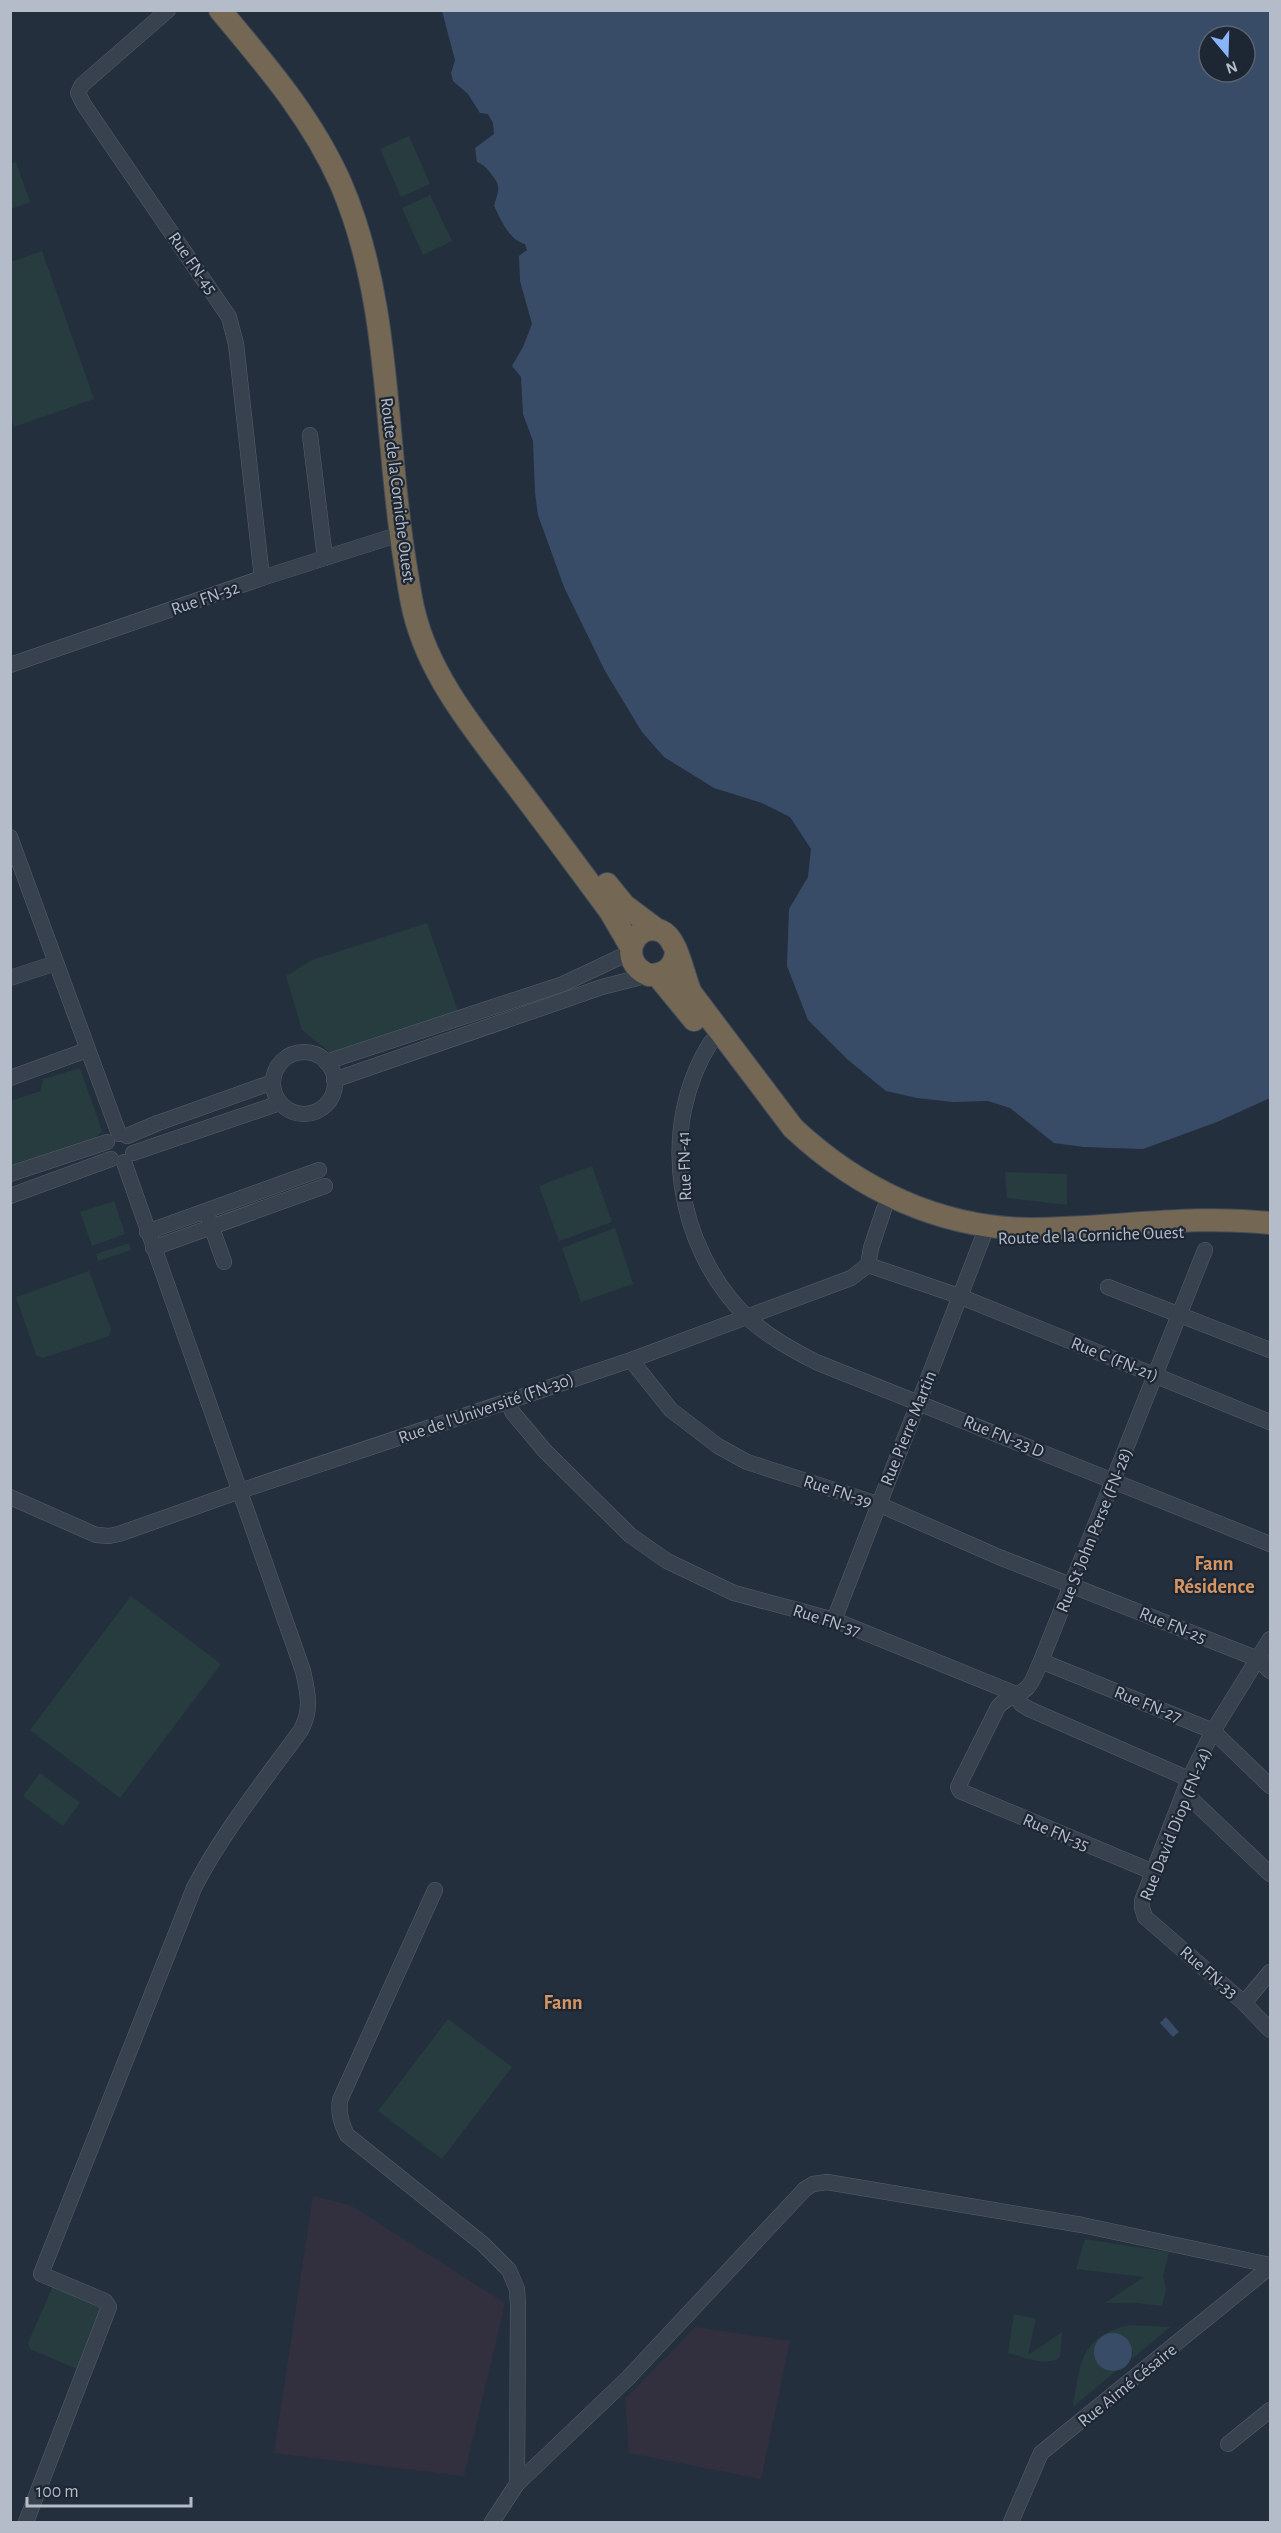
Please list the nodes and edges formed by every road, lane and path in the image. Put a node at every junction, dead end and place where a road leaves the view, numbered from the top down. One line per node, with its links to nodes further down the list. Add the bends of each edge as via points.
1 (168, 10): 7 (street, Rue FN-45, via 82,85 78,93 229,317 236,344)
2 (220, 10): 5 (highway, Route de la Corniche Ouest, via 312,126 356,226 376,311)
3 (237, 10): 10 (highway, Route de la Corniche Ouest, via 315,110 369,222 384,279 393,341 418,572 440,648 485,726 613,892)
4 (310, 435): 6 (street)
5 (400, 534): 6 (street, Rue FN-32); 11 (highway, Route de la Corniche Ouest, via 414,613 439,673 457,704 610,911)
6 (325, 558): 7 (street, Rue FN-32)
7 (262, 578): 8 (street, Rue FN-32)
8 (10, 665)
9 (10, 837): 13 (street)
10 (656, 929): 11 (highway, via 640,934); 12 (highway, via 674,941)
11 (631, 949): 14 (highway, via 634,965); 18 (street, via 563,984)
12 (676, 953): 14 (highway, via 671,967); 35 (highway, Route de la Corniche Ouest, via 691,993 794,1128 853,1176 901,1201 950,1218 1005,1228 1210,1219)
13 (56, 963): 15 (street); 17 (street)
14 (653, 975): 16 (highway, Route de la Corniche Ouest); 20 (street, via 602,987)
15 (10, 978)
16 (711, 1042): 32 (highway, Route de la Corniche Ouest, via 787,1137 820,1167); 47 (street, Rue FN-41, via 690,1084 683,1114 679,1147 682,1194 706,1262)
17 (87, 1050): 19 (street); 23 (street)
18 (326, 1062): 20 (street); 21 (street, via 313,1054 297,1053 282,1062)
19 (10, 1078)
20 (334, 1080): 22 (street, via 331,1097 319,1110 295,1113)
21 (273, 1082): 22 (street); 23 (street)
22 (280, 1103): 24 (street)
23 (118, 1138): 24 (street, via 133,1144); 24 (street, via 106,1152); 26 (street)
24 (123, 1158): 29 (street); 37 (street)
25 (319, 1170): 27 (street)
26 (10, 1174)
27 (282, 1184): 30 (street); 31 (street)
28 (325, 1186): 30 (street)
29 (10, 1196)
30 (287, 1198): 34 (street)
31 (235, 1200): 33 (street); 34 (street)
32 (884, 1209): 39 (highway, Route de la Corniche Ouest); 43 (street)
33 (206, 1211): 36 (street); 37 (street)
34 (240, 1216): 36 (street)
35 (1270, 1223)
36 (211, 1226): 40 (street); 42 (street)
37 (147, 1232): 40 (street)
38 (1270, 1235): 39 (highway, Route de la Corniche Ouest, via 1208,1231 1052,1239)
39 (983, 1237): 45 (street, Rue Pierre Martin)
40 (153, 1248): 55 (street)
41 (1205, 1250): 46 (street, Rue St John Perse (FN-28))
42 (224, 1262)
43 (868, 1265): 45 (street); 47 (street, Rue de l'Université (FN-30), via 850,1278)
44 (1108, 1287): 46 (street)
45 (959, 1296): 50 (street, Rue C (FN-21)); 52 (street, Rue Pierre Martin)
46 (1179, 1314): 48 (street); 50 (street, Rue St John Perse (FN-28))
47 (746, 1316): 49 (street, Rue de l'Université (FN-30)); 52 (street, Rue FN-23 D, via 768,1335 816,1362)
48 (1270, 1350)
49 (631, 1360): 51 (street, Rue de l'Université (FN-30)); 57 (street, Rue FN-39, via 671,1410 718,1446 747,1462)
50 (1155, 1376): 53 (street, Rue C (FN-21)); 54 (street, Rue St John Perse (FN-28))
51 (507, 1401): 55 (street, Rue de l'Université (FN-30)); 60 (street, Rue FN-37, via 563,1469 630,1535 667,1561 734,1593)
52 (920, 1403): 54 (street, Rue FN-23 D); 57 (street, Rue Pierre Martin)
53 (1270, 1422)
54 (1114, 1480): 58 (street, Rue FN-23 D); 59 (street, Rue St John Perse (FN-28))
55 (240, 1491): 56 (street, Rue de l'Université (FN-30), via 109,1536); 81 (street, via 303,1671 309,1707 301,1730 243,1809 194,1888 41,2274 105,2301 109,2307)
56 (10, 1497)
57 (878, 1504): 59 (street, Rue FN-39); 60 (street, Rue Pierre Martin)
58 (1270, 1544)
59 (1072, 1584): 62 (street, Rue FN-25); 63 (street, Rue St John Perse (FN-28))
60 (834, 1620): 65 (street, Rue FN-37)
61 (1270, 1639): 62 (street, Rue David Diop (FN-24))
62 (1258, 1659): 64 (street, Rue FN-25); 66 (street, Rue David Diop (FN-24))
63 (1041, 1661): 65 (street, Rue St John Perse (FN-28), via 1029,1686); 66 (street, Rue FN-27)
64 (1270, 1671)
65 (1016, 1694): 67 (street, Rue FN-37, via 1029,1709); 69 (street, Rue St John Perse (FN-28), via 998,1707 958,1787)
66 (1213, 1731): 67 (street, Rue David Diop (FN-24)); 68 (street, Rue FN-27)
67 (1187, 1786): 70 (street, Rue David Diop (FN-24)); 71 (street, Rue FN-37)
68 (1270, 1786)
69 (960, 1791): 70 (street, Rue FN-35)
70 (1153, 1872): 73 (street, Rue David Diop (FN-24), via 1142,1901)
71 (1270, 1874)
72 (435, 1890): 80 (street, via 338,2110 347,2135 483,2244 509,2270 517,2289 518,2305)
73 (1145, 1917): 75 (street, Rue FN-33)
74 (1270, 1972): 75 (street)
75 (1244, 2003): 76 (street, Rue FN-33)
76 (1270, 2030)
77 (1270, 2266): 80 (street, via 981,2206 827,2182 813,2184 628,2378); 83 (street, Rue Aimé Césaire, via 1041,2452)
78 (1270, 2410): 79 (street)
79 (1228, 2444)
80 (517, 2484): 82 (street)
81 (26, 2523)
82 (492, 2523)
83 (1011, 2523)

